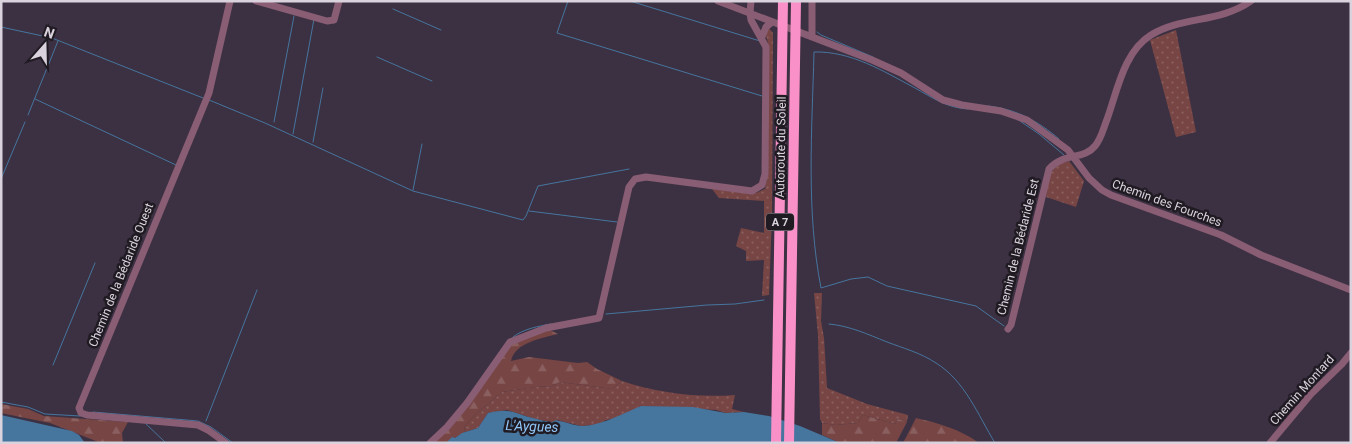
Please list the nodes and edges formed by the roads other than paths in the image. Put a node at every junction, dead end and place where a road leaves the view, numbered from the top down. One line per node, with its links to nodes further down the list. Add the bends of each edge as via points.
1 (230, 1): 18 (street, Chemin de la Bédaride Ouest, via 209,93 79,408 86,415 198,425)
2 (256, 1): 3 (street, via 327,21 334,20)
3 (339, 1)
4 (718, 1): 10 (street, Chemin des Fourches)
5 (751, 1): 10 (street)
6 (783, 1): 20 (highway, Autoroute du Soleil / A 7)
7 (796, 1): 21 (highway, Autoroute du Soleil / A 7)
8 (812, 1): 12 (street)
9 (1251, 1): 14 (street, Chemin de la Bédaride Est, via 1220,16 1163,29 1141,42 1123,74 1099,140 1087,152)
10 (750, 13): 11 (street, Chemin des Fourches); 13 (street)
11 (772, 22): 12 (street, Chemin des Fourches); 13 (street)
12 (809, 36): 14 (street, Chemin des Fourches, via 901,73 952,104 1016,115 1036,126)
13 (762, 37): 19 (street, via 766,47 766,76 765,174 762,186 752,191 646,177 635,179 629,187 599,318 546,328 510,342 467,403)
14 (1074, 156): 15 (street, Chemin des Fourches, via 1095,184 1111,196 1221,235 1273,261); 16 (street, Chemin de la Bédaride Est, via 1054,163 1049,169)
15 (1351, 290)
16 (1008, 329)
17 (1351, 353): 22 (street, Chemin Montard)
18 (226, 443)
19 (430, 443)
20 (776, 443)
21 (789, 443)
22 (1270, 443)

